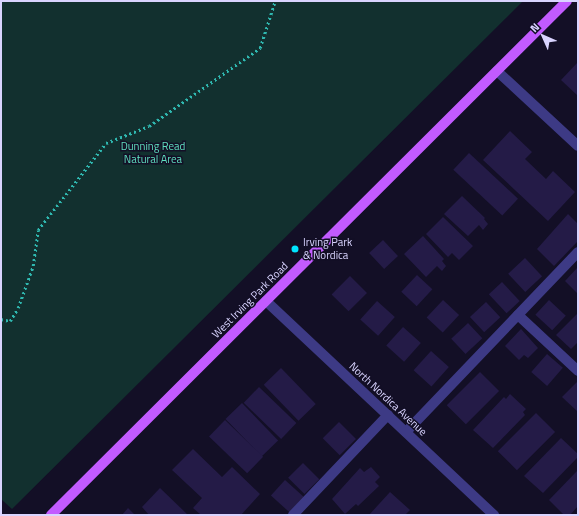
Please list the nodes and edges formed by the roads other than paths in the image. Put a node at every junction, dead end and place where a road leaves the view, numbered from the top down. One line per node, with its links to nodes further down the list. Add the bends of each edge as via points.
1 (567, 1): 2 (main road, West Irving Park Road)
2 (497, 71): 3 (street); 5 (main road, West Irving Park Road)
3 (578, 146)
4 (578, 252): 6 (street)
5 (266, 301): 8 (street, North Nordica Avenue); 10 (main road, West Irving Park Road)
6 (518, 314): 7 (street); 9 (street)
7 (578, 371)
8 (388, 415): 9 (street, North Nordica Avenue); 11 (street)
9 (406, 432): 12 (street, North Nordica Avenue)
10 (52, 515)
11 (293, 515)
12 (494, 515)

